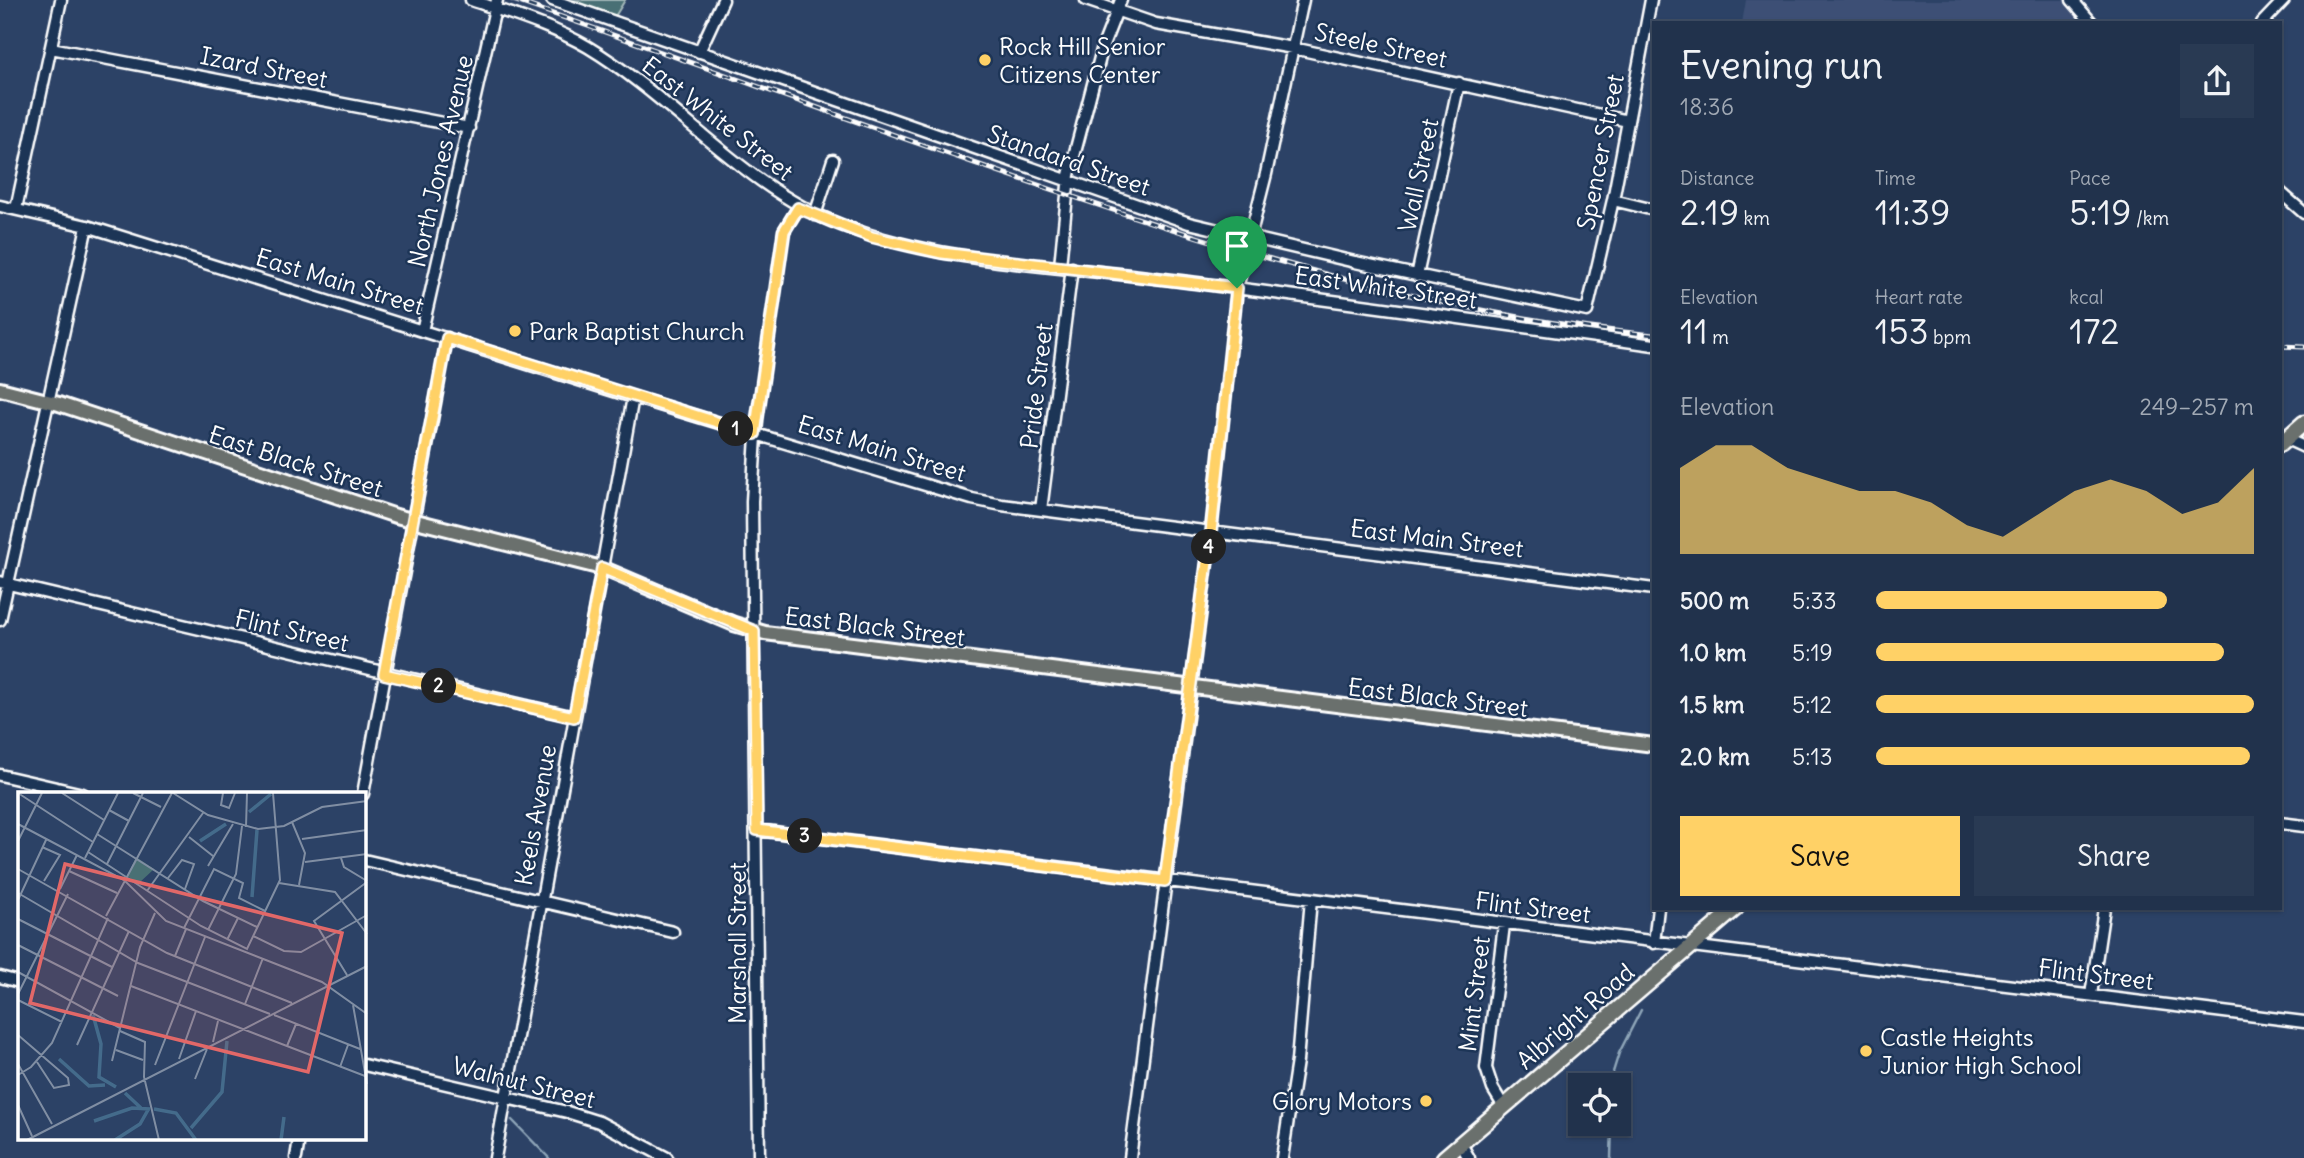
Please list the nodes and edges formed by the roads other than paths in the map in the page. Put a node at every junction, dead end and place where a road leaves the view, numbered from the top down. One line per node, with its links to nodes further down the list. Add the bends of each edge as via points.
1 (61, 0): 15 (street)
2 (471, 0): 11 (street, East White Street)
3 (552, 0): 17 (street, Standard Street)
4 (723, 0): 17 (street)
5 (1086, 0): 12 (street, Steele Street)
6 (1121, 0): 12 (street)
7 (1303, 0): 16 (street)
8 (1651, 0): 19 (street, Spencer Street)
9 (2073, 0): 13 (street)
10 (2284, 0): 14 (street)
11 (496, 4): 20 (street, North Jones Avenue); 26 (street, East White Street, via 587,47)
12 (1116, 12): 16 (street, Steele Street, via 1156,24); 22 (street, via 1102,46)
13 (2090, 21)
14 (2264, 21)
15 (51, 48): 20 (street, Izard Street); 27 (street)
16 (1293, 48): 18 (street, Steele Street); 32 (street)
17 (699, 52): 22 (street, Standard Street)
18 (1459, 83): 19 (street, Steele Street); 35 (street, Wall Street)
19 (1628, 121): 24 (street, Spencer Street)
20 (469, 128): 38 (street, North Jones Avenue)
21 (833, 160): 30 (street)
22 (1069, 182): 32 (street, Standard Street); 33 (street)
23 (2282, 194): 29 (street)
24 (1612, 200): 28 (street); 37 (street, Spencer Street)
25 (0, 206): 27 (street, East Main Street)
26 (798, 208): 30 (street, East White Street); 45 (street, Marshall Street, via 784,231)
27 (16, 209): 31 (street, East Main Street)
28 (1652, 210)
29 (2304, 213)
30 (815, 215): 33 (street, East White Street, via 906,246)
31 (88, 226): 38 (street, East Main Street); 43 (street)
32 (1250, 239): 35 (street, Standard Street); 36 (street)
33 (1060, 266): 34 (street, East White Street)
34 (1072, 268): 36 (street, East White Street); 48 (street, Pride Street)
35 (1417, 276): 37 (street, Standard Street)
36 (1237, 288): 40 (street, East White Street); 50 (street)
37 (1587, 311)
38 (422, 331): 39 (street, East Main Street)
39 (447, 338): 42 (street, East Main Street); 49 (street)
40 (1652, 345)
41 (0, 389): 43 (main road, East Black Street)
42 (633, 397): 45 (street, East Main Street); 51 (street, Keels Avenue)
43 (49, 401): 49 (main road, East Black Street); 52 (street)
44 (2304, 424): 46 (highway)
45 (755, 434): 48 (street, East Main Street, via 972,499); 55 (street, Marshall Street)
46 (2282, 439): 47 (street)
47 (2304, 447)
48 (1041, 510): 50 (street, East Main Street)
49 (413, 521): 51 (main road, East Black Street); 56 (street)
50 (1211, 532): 53 (street, East Main Street); 57 (street)
51 (602, 568): 55 (main road, East Black Street); 58 (street, Keels Avenue)
52 (4, 583): 54 (street); 56 (street, Flint Street)
53 (1652, 589)
54 (0, 620)
55 (754, 631): 57 (main road, East Black Street); 65 (street, Marshall Street)
56 (384, 674): 58 (street, Flint Street); 62 (street)
57 (1191, 688): 59 (main road, East Black Street); 67 (street)
58 (574, 717): 69 (street, Keels Avenue)
59 (1652, 744)
60 (0, 775): 61 (street)
61 (74, 792)
62 (363, 792)
63 (2282, 823): 64 (street)
64 (2304, 826)
65 (757, 830): 67 (street, Flint Street); 89 (street, Marshall Street)
66 (366, 860): 69 (street)
67 (1165, 881): 68 (street, Flint Street); 90 (street)
68 (1311, 899): 73 (street, Flint Street); 91 (street, via 1297,1061)
69 (541, 903): 74 (street); 82 (street, Keels Avenue)
70 (1658, 910): 75 (street)
71 (1734, 910): 76 (highway, Albright Road)
72 (2104, 910): 79 (street)
73 (1504, 925): 75 (street, Flint Street); 83 (street, Mint Street, via 1486,1068)
74 (673, 932)
75 (1654, 943): 76 (street, Flint Street)
76 (1692, 946): 79 (street, Flint Street); 83 (highway, Albright Road)
77 (0, 977): 78 (street)
78 (18, 982)
79 (2091, 995): 80 (street, Flint Street)
80 (2304, 1022)
81 (366, 1065): 82 (street, Walnut Street)
82 (506, 1098): 87 (street, Keels Avenue); 88 (street, Walnut Street, via 599,1122)
83 (1504, 1107): 85 (highway, Albright Road)
84 (299, 1140): 86 (street)
85 (1461, 1144): 92 (highway, Albright Road); 93 (street)
86 (296, 1158)
87 (495, 1158)
88 (667, 1158)
89 (759, 1158)
90 (1130, 1158)
91 (1282, 1158)
92 (1444, 1158)
93 (1469, 1158)

